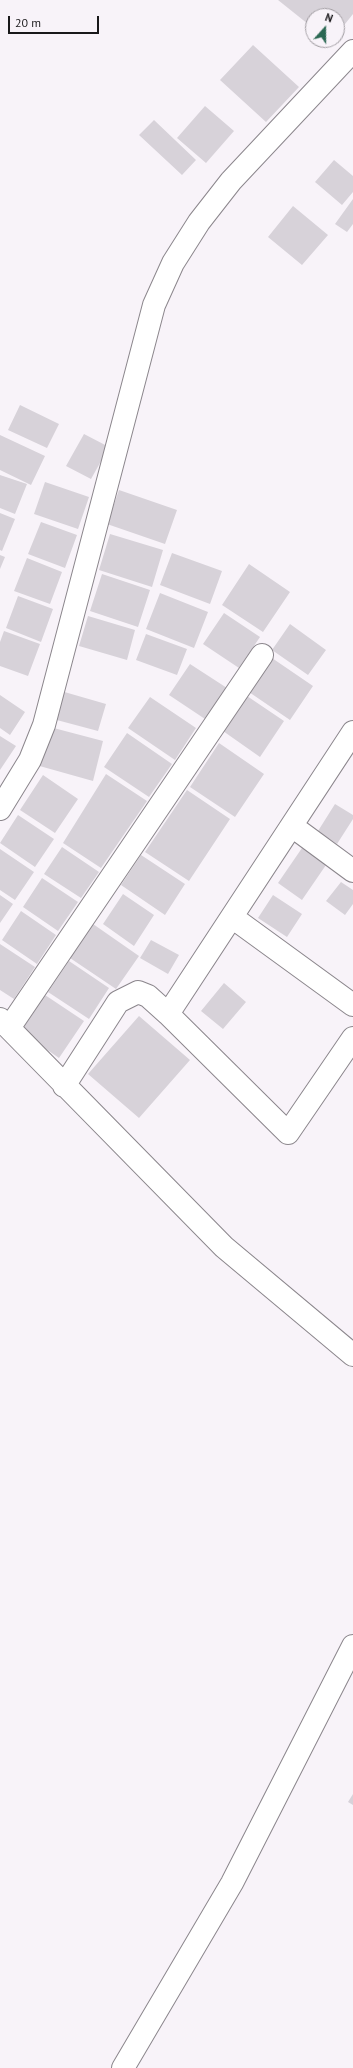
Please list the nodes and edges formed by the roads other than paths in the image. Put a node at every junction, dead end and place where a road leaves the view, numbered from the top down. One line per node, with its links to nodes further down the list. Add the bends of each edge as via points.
1 (353, 50): 4 (street, via 232,181 199,222 173,263 154,305 44,725 30,760)
2 (262, 655): 10 (street)
3 (351, 740): 5 (street)
4 (0, 809)
5 (292, 826): 6 (street); 7 (street)
6 (353, 871)
7 (232, 917): 8 (street); 9 (street)
8 (353, 1005)
9 (168, 1014): 11 (street, via 288,1133); 12 (street, via 148,996 138,992 118,1002)
10 (5, 1024): 12 (street)
11 (353, 1038)
12 (64, 1086): 13 (street, via 224,1247)
13 (353, 1355)
14 (353, 1646): 15 (street, via 236,1876)
15 (123, 2068)

